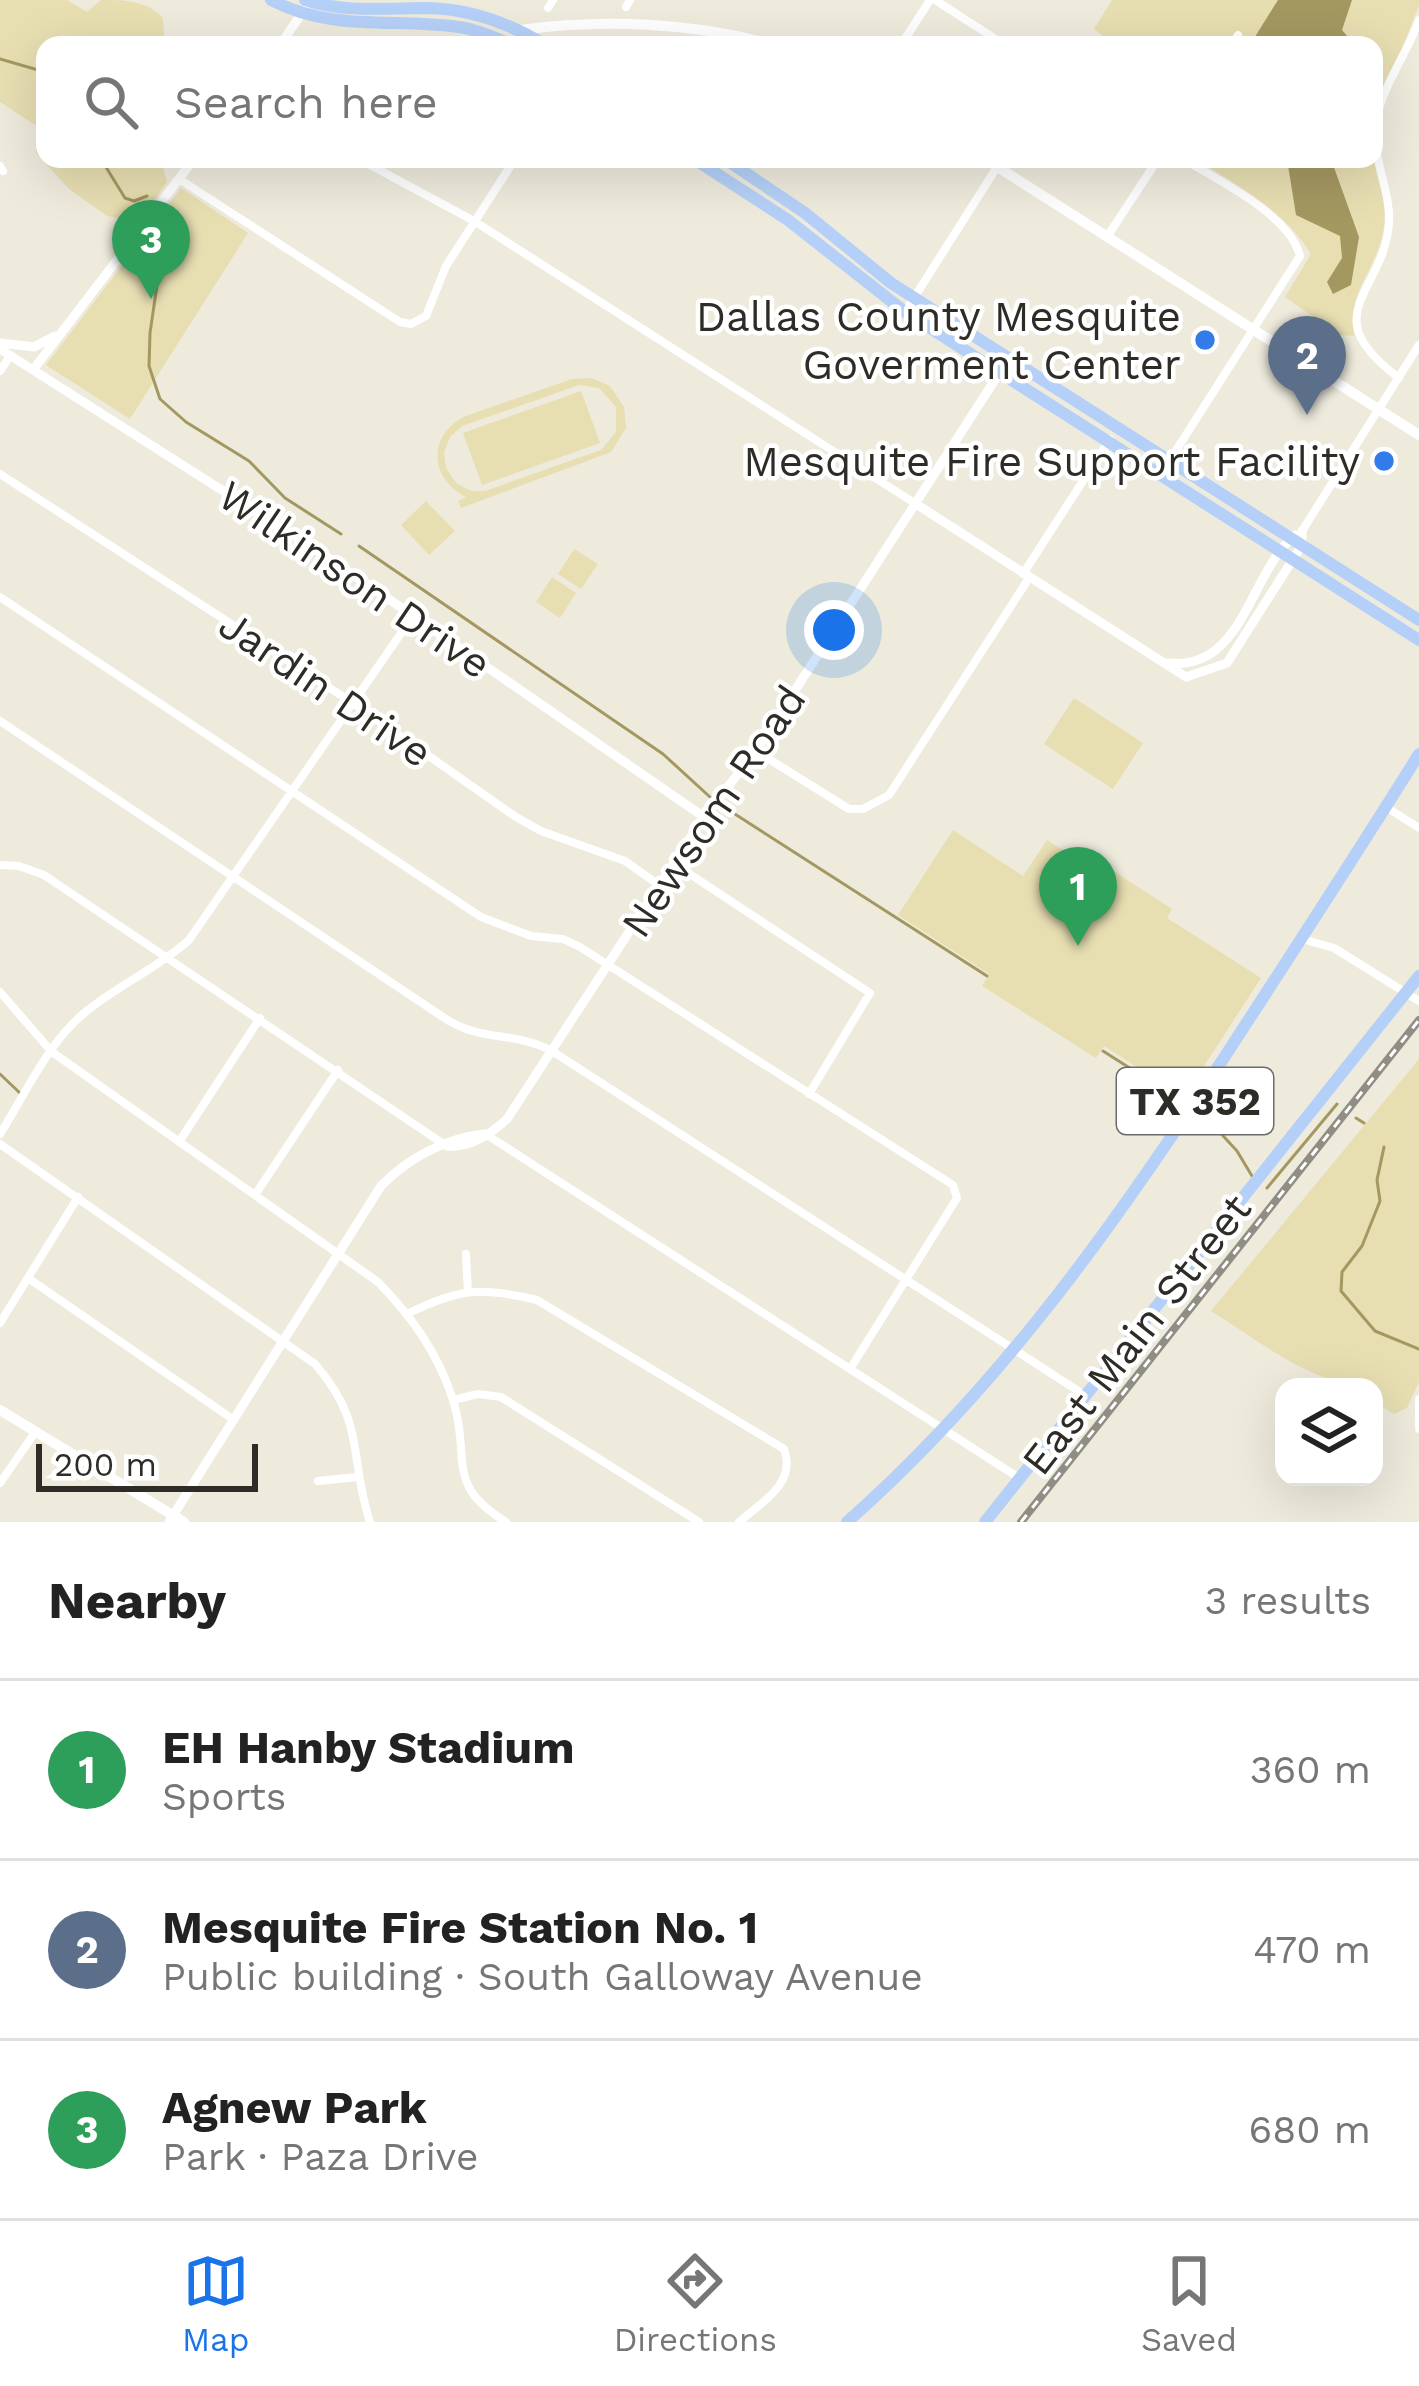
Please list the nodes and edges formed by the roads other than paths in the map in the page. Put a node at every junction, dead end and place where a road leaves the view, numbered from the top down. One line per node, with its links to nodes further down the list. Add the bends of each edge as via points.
1 (271, 0): 5 (main road)
2 (455, 0): 6 (main road)
3 (932, 0): 17 (street); 18 (street)
4 (433, 4): 5 (main road); 6 (main road); 8 (street)
5 (305, 5): 8 (main road, via 346,23); 12 (street)
6 (484, 16): 11 (main road)
7 (1419, 20): 19 (street)
8 (433, 25): 10 (main road)
9 (559, 26): 11 (main road); 15 (main road); 16 (main road)
10 (466, 27): 11 (main road); 13 (main road)
11 (520, 30): 14 (main road)
12 (286, 36)
13 (490, 36)
14 (531, 36)
15 (553, 36)
16 (733, 36)
17 (907, 36)
18 (990, 36)
19 (1383, 99)
20 (187, 168): 30 (street)
21 (376, 168): 31 (street)
22 (508, 168): 31 (street)
23 (708, 168): 34 (main road)
24 (738, 168): 33 (main road)
25 (996, 168): 33 (street)
26 (999, 168): 32 (main road)
27 (1152, 168): 32 (street)
28 (1198, 168): 36 (street, via 1251,201 1296,243 1300,256)
29 (1379, 168): 43 (street, via 1389,223 1356,314 1371,354)
30 (179, 179): 31 (street, via 411,324 428,313); 35 (street)
31 (474, 221): 54 (street)
32 (1107, 238): 36 (main road)
33 (914, 298): 34 (street); 39 (main road)
34 (905, 312): 42 (main road)
35 (64, 329): 38 (street, via 34,347); 40 (street)
36 (1256, 329): 45 (main road); 50 (street)
37 (1419, 345): 43 (street)
38 (3, 349): 40 (street, Wilkinson Drive); 41 (street)
39 (1009, 358): 42 (street, Newsom Road); 44 (main road)
40 (33, 370): 60 (street, Wilkinson Drive)
41 (0, 371)
42 (1000, 372): 46 (main road); 54 (street, Newsom Road)
43 (1399, 378): 45 (street)
44 (1070, 397): 46 (main road); 47 (main road)
45 (1379, 408): 48 (main road); 56 (street)
46 (1061, 411): 49 (main road)
47 (1118, 428): 49 (street); 50 (main road)
48 (1419, 434)
49 (1109, 441): 52 (main road); 58 (street)
50 (1170, 461): 52 (street); 53 (main road)
51 (0, 474): 64 (street, Jardin Drive)
52 (1161, 474): 55 (main road)
53 (1237, 503): 55 (main road); 56 (main road)
54 (916, 505): 58 (street); 66 (street, Newsom Road)
55 (1228, 517): 57 (main road)
56 (1298, 538): 57 (street); 61 (main road)
57 (1287, 555): 62 (main road); 63 (street, via 1222,647 1186,665); 63 (street, via 1227,663 1186,677)
58 (1026, 576): 63 (street); 66 (street, via 880,803 849,809)
59 (0, 597): 68 (street)
60 (413, 616): 64 (street); 70 (street, Wilkinson Drive)
61 (1419, 619): 62 (street)
62 (1414, 637)
63 (1162, 662)
64 (353, 703): 68 (street); 75 (street, Jardin Drive, via 516,817 626,861)
65 (0, 721): 74 (street)
66 (756, 751): 70 (street, Newsom Road)
67 (1419, 754): 69 (main road, TX 352)
68 (292, 790): 74 (street); 78 (street, via 481,917 563,940)
69 (1386, 807): 71 (street); 76 (main road, TX 352)
70 (704, 817): 72 (street, Newsom Road)
71 (1419, 828)
72 (673, 863): 75 (street, Newsom Road); 86 (street, via 870,993)
73 (0, 865): 77 (street, via 44,875)
74 (235, 876): 77 (street); 84 (street, via 449,1021 484,1036 523,1037)
75 (659, 885): 78 (street, Newsom Road)
76 (1301, 939): 81 (street, via 1334,948); 102 (main road, TX 352, via 1111,1226)
77 (170, 957): 82 (street); 83 (street, via 88,1009)
78 (608, 965): 84 (street, Newsom Road); 86 (street)
79 (1419, 976): 81 (main road, East Main Street / TX 352)
80 (0, 992): 83 (street)
81 (1415, 997): 104 (main road, East Main Street / TX 352)
82 (260, 1018): 85 (street); 89 (street)
83 (52, 1052): 87 (street); 89 (street)
84 (552, 1052): 88 (street, Newsom Road, via 507,1119); 97 (street)
85 (338, 1070): 91 (street); 92 (street)
86 (809, 1094): 97 (street, via 953,1185 957,1198)
87 (0, 1134)
88 (486, 1134): 91 (street); 103 (street)
89 (179, 1142): 92 (street)
90 (0, 1144): 93 (street)
91 (447, 1146): 94 (street, via 396,1171)
92 (255, 1195): 94 (street)
93 (78, 1197): 96 (street); 101 (street)
94 (339, 1254): 99 (street); 101 (street)
95 (466, 1254): 98 (street)
96 (28, 1278): 100 (street); 108 (street)
97 (908, 1280): 102 (street); 103 (street)
98 (468, 1292): 99 (street); 120 (street, via 501,1292 554,1308 784,1450 780,1486)
99 (409, 1313): 106 (street)
100 (0, 1323)
101 (284, 1341): 108 (street); 112 (street, via 345,1403)
102 (1016, 1350): 104 (street); 109 (main road, TX 352)
103 (850, 1369): 109 (street)
104 (1086, 1396): 113 (main road, East Main Street / TX 352)
105 (1419, 1399): 110 (street)
106 (453, 1400): 118 (street, via 464,1481); 119 (street, via 501,1397)
107 (0, 1410): 111 (main road)
108 (234, 1420): 116 (street)
109 (944, 1429): 113 (street); 121 (main road, TX 352)
110 (1419, 1430)
111 (36, 1431): 115 (street); 116 (main road)
112 (358, 1477): 114 (street); 117 (street)
113 (1020, 1479): 122 (main road, East Main Street / TX 352)
114 (318, 1480)
115 (0, 1483)
116 (176, 1520)
117 (370, 1522)
118 (506, 1522)
119 (699, 1522)
120 (739, 1522)
121 (847, 1522)
122 (986, 1522)

